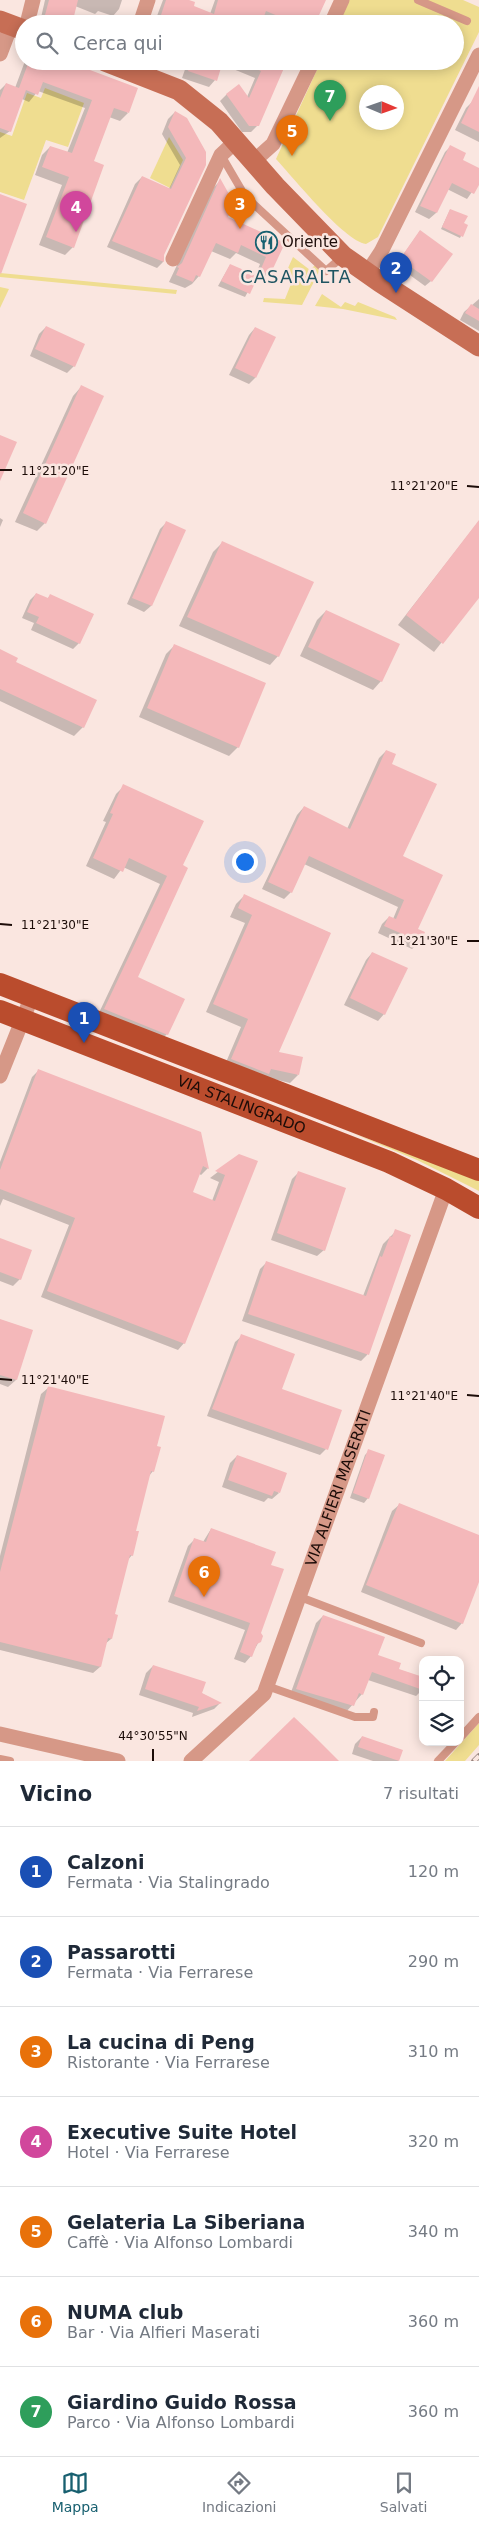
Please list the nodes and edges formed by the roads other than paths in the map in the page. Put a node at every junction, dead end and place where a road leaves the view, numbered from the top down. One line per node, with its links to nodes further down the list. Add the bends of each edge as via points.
1 (33, 0): 5 (street)
2 (148, 0): 6 (street)
3 (342, 0): 7 (street)
4 (418, 0): 8 (lane)
5 (23, 15)
6 (143, 15)
7 (335, 15)
8 (453, 15)
9 (464, 20): 10 (lane)
10 (467, 21)
11 (15, 27): 12 (street)
12 (0, 54)
13 (479, 55): 20 (street)
14 (133, 70): 16 (main road, via 179,90 219,122)
15 (309, 70): 17 (street, via 273,144)
16 (229, 148): 17 (main road); 18 (lane, via 246,196 326,271); 19 (street)
17 (254, 161): 18 (main road)
18 (343, 256): 20 (main road)
19 (173, 258)
20 (367, 274): 21 (main road)
21 (479, 346)
22 (0, 984): 23 (main road, VIA STALINGRADO)
23 (32, 996): 25 (street); 27 (main road, VIA STALINGRADO)
24 (0, 1011): 25 (main road, VIA STALINGRADO)
25 (22, 1019): 26 (street); 28 (main road, VIA STALINGRADO, via 344,1144)
26 (0, 1076)
27 (479, 1170)
28 (446, 1189): 29 (main road, VIA STALINGRADO); 30 (street, VIA ALFIERI MASERATI)
29 (479, 1208)
30 (300, 1597): 31 (lane); 32 (street, VIA ALFIERI MASERATI)
31 (421, 1643)
32 (267, 1686): 33 (lane, via 355,1717 373,1717); 41 (street, VIA ALFIERI MASERATI, via 264,1694)
33 (374, 1712)
34 (479, 1718): 36 (lane)
35 (0, 1734): 40 (street)
36 (464, 1734)
37 (452, 1746): 42 (lane)
38 (0, 1759): 39 (lane)
39 (10, 1761)
40 (118, 1761)
41 (191, 1761)
42 (438, 1761)

